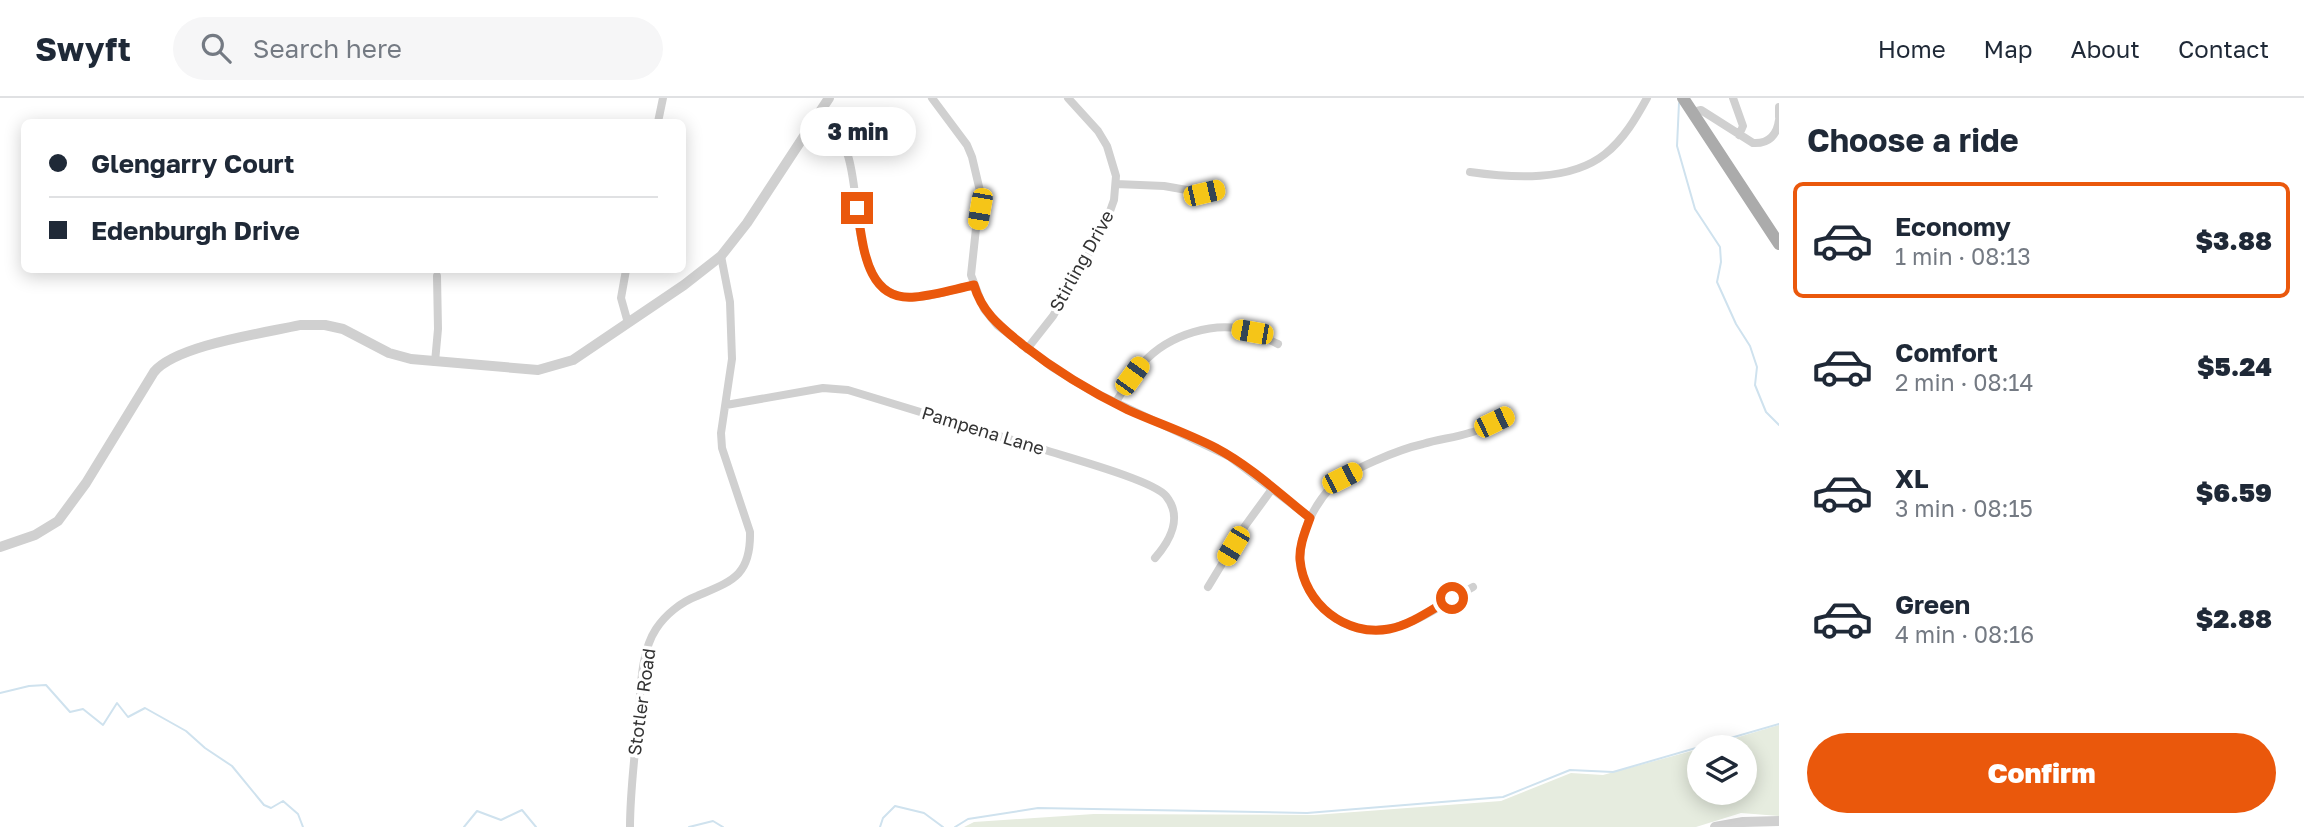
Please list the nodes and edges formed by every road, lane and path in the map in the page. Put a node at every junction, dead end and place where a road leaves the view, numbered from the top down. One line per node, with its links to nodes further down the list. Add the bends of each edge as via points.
1 (663, 98): 12 (street)
2 (830, 98): 10 (street)
3 (933, 98): 21 (street, via 967,145 977,174 980,209 972,256)
4 (1068, 98): 15 (street, Stirling Drive, via 1107,146)
5 (1647, 98): 14 (street, via 1632,124 1605,154 1581,168 1537,176)
6 (1683, 98): 9 (main road)
7 (1733, 98): 13 (street, via 1743,125)
8 (1779, 107): 11 (street)
9 (1693, 112): 13 (street, via 1701,110); 17 (main road)
10 (817, 117): 18 (street); 21 (street, via 837,134 848,155 867,262 877,282 904,297)
11 (1779, 118): 13 (street, via 1769,141 1752,143)
12 (659, 119)
13 (1739, 135)
14 (1470, 172)
15 (1115, 184): 16 (street, via 1204,193); 24 (street, Stirling Drive, via 1104,228 1053,316)
16 (1219, 189)
17 (1779, 244)
18 (721, 256): 22 (street); 27 (street, Stotler Road, via 730,302 732,359)
19 (625, 273): 22 (street, via 621,298)
20 (437, 276): 25 (street)
21 (974, 285): 24 (street, via 997,325)
22 (628, 323): 25 (street, via 590,350 554,367 510,370)
23 (1278, 344): 26 (street, via 1252,332 1228,328 1179,336 1142,363)
24 (1027, 349): 26 (street)
25 (435, 362): 31 (street, via 389,353 342,329 313,324 174,357 155,372 58,521 35,536)
26 (1115, 403): 29 (street, via 1214,447)
27 (726, 405): 32 (street, Pampena Lane, via 823,388 848,390 1103,468 1157,488 1171,504 1171,537); 36 (street, Stotler Road, via 722,448 750,532 748,555 739,575 682,604 651,639 631,778)
28 (1508, 415): 30 (street, via 1471,433 1419,444 1342,478)
29 (1272, 489): 30 (street); 33 (street)
30 (1310, 518): 34 (street, via 1301,548 1304,577 1320,606 1343,623 1375,630 1398,626)
31 (0, 547)
32 (1155, 558)
33 (1208, 587)
34 (1473, 587)
35 (1779, 821): 37 (street)
36 (630, 827)
37 (1715, 827)

